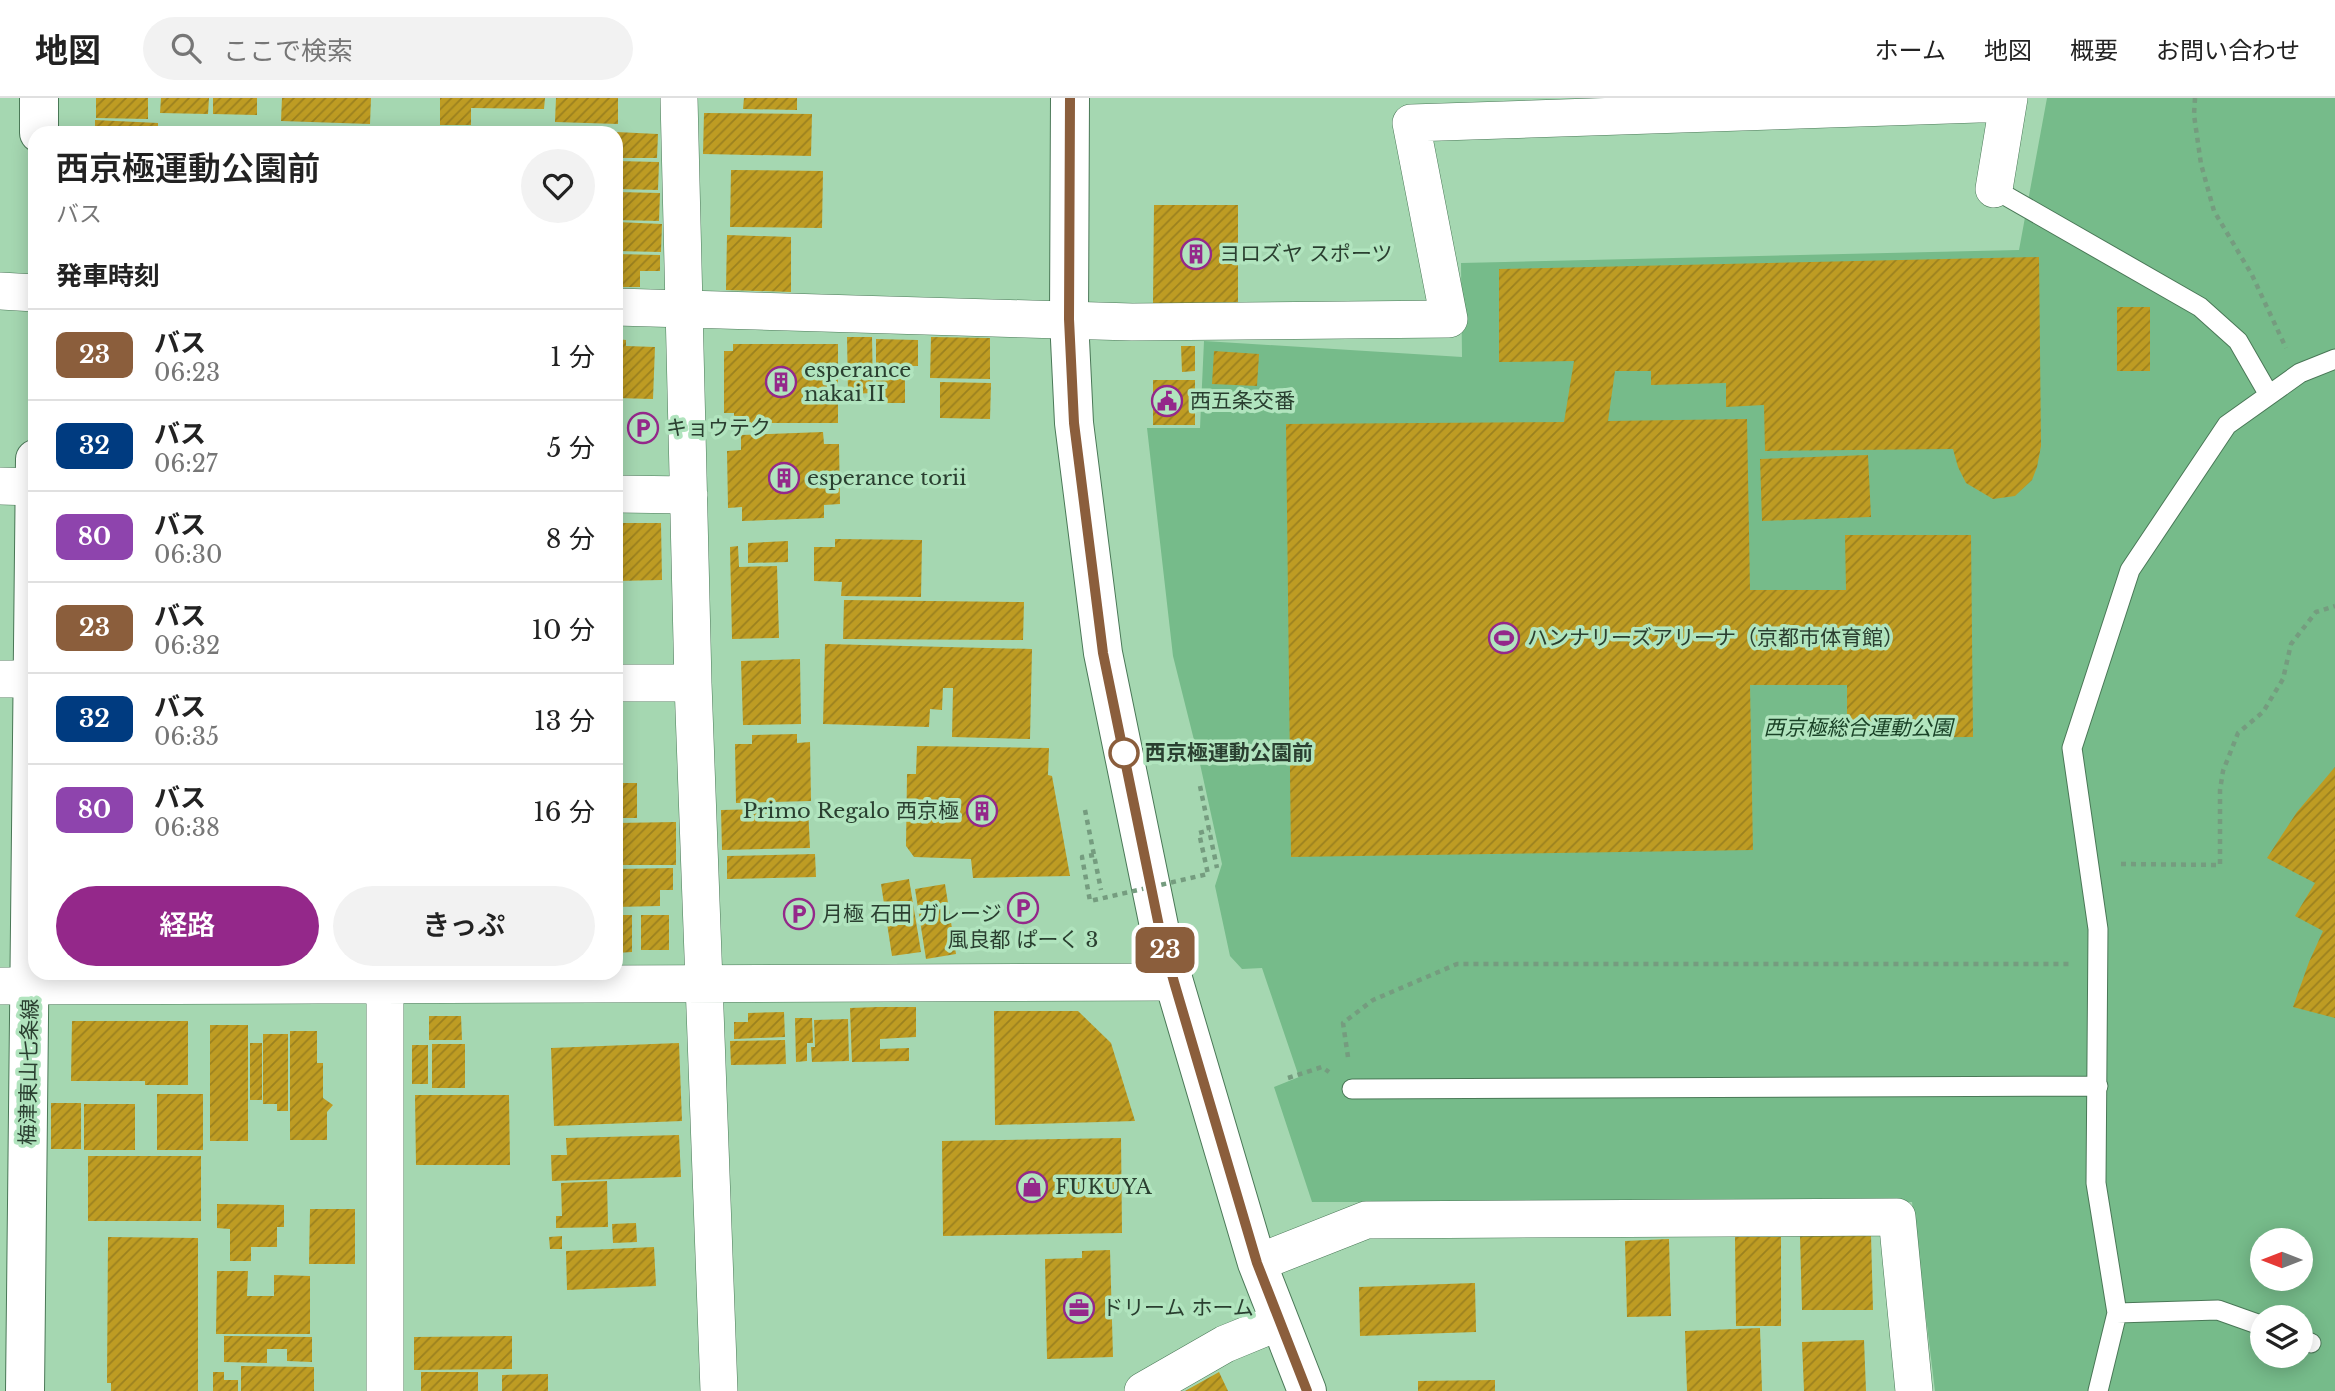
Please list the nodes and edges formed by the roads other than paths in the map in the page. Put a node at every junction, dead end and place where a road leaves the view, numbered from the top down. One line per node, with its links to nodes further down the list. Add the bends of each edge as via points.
1 (39, 98): 7 (main road)
2 (679, 98): 12 (street)
3 (1070, 98): 13 (main road)
4 (2009, 100): 5 (street); 8 (street)
5 (1738, 105): 6 (street)
6 (1408, 110): 13 (street, via 1449,319)
7 (39, 126)
8 (1994, 189): 15 (lane, via 2200,307 2238,341)
9 (0, 292): 10 (street)
10 (28, 293)
11 (623, 307): 12 (street)
12 (684, 309): 13 (street); 19 (street)
13 (1069, 319): 27 (main road, via 1074,423 1103,653)
14 (2335, 359): 15 (lane, via 2300,373)
15 (2269, 395): 30 (lane, via 2227,425 2130,570 2072,748 2098,929)
16 (0, 486): 17 (street)
17 (28, 487)
18 (623, 494): 19 (street)
19 (689, 495): 23 (street)
20 (28, 599): 21 (main road, 梅津東山七条線)
21 (23, 679): 29 (main road, 梅津東山七条線)
22 (623, 683): 23 (street)
23 (693, 683): 28 (street)
24 (332, 980): 29 (street)
25 (385, 980): 37 (street)
26 (449, 980): 28 (street)
27 (1174, 982): 28 (street); 32 (main road)
28 (705, 984): 38 (street)
29 (15, 986): 36 (main road, 梅津東山七条線)
30 (2098, 1086): 31 (lane); 33 (lane, via 2096,1183)
31 (1352, 1089)
32 (1257, 1263): 35 (main road); 41 (street, via 1366,1220 1897,1217)
33 (2118, 1313): 34 (lane, via 2218,1310); 42 (lane)
34 (2250, 1321)
35 (1279, 1322): 39 (street, via 1225,1344); 40 (main road)
36 (25, 1391)
37 (385, 1391)
38 (719, 1391)
39 (1143, 1391)
40 (1307, 1391)
41 (1914, 1391)
42 (2098, 1391)

